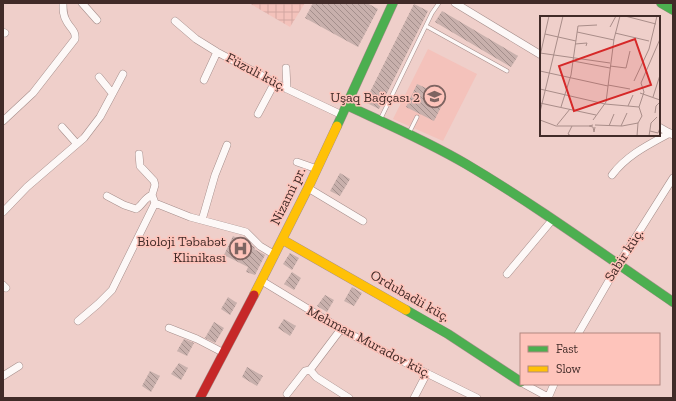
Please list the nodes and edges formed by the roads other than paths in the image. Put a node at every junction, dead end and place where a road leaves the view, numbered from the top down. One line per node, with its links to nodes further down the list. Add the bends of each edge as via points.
1 (63, 3): 26 (street, via 64,15 75,32 75,39 33,93)
2 (82, 3): 8 (street)
3 (393, 3): 21 (street, Nizami pr.)
4 (439, 3): 10 (lane)
5 (455, 3): 12 (street)
6 (661, 3): 7 (street)
7 (673, 10)
8 (97, 20)
9 (175, 21): 11 (street, Füzuli küç., via 196,39)
10 (426, 26): 14 (lane); 25 (lane)
11 (217, 52): 17 (street); 18 (street, Füzuli küç.)
12 (540, 54)
13 (286, 68): 19 (street)
14 (507, 71)
15 (123, 74): 20 (street)
16 (98, 77): 20 (street)
17 (204, 80)
18 (275, 82): 19 (street, Füzuli küç.); 22 (street)
19 (287, 89): 23 (street, Füzuli küç.)
20 (112, 93): 31 (street, via 100,118)
21 (346, 105): 23 (street, Nizami pr.); 25 (street)
22 (258, 114)
23 (342, 115): 35 (street, Nizami pr.)
24 (417, 117): 29 (lane)
25 (379, 120): 29 (street)
26 (3, 121)
27 (62, 127): 31 (street)
28 (660, 128): 30 (street)
29 (409, 134): 43 (street, via 449,154)
30 (671, 134): 36 (street, via 629,156)
31 (77, 144): 42 (street, via 27,187)
32 (227, 145): 44 (street)
33 (139, 154): 39 (street, via 140,166 154,180)
34 (297, 162): 35 (street)
35 (317, 169): 38 (street, Nizami pr.)
36 (612, 175)
37 (673, 178): 48 (street, Sabir küç.)
38 (308, 188): 45 (street); 46 (street, Nizami pr.)
39 (152, 195): 40 (street, via 136,209); 41 (street)
40 (107, 196)
41 (155, 203): 44 (street); 52 (street, via 112,290)
42 (3, 212)
43 (553, 219): 48 (street); 49 (street)
44 (202, 220): 47 (street, via 246,232 260,246)
45 (363, 220)
46 (283, 240): 47 (street, Nizami pr.); 61 (street, Ordubadii küç., via 448,334)
47 (275, 255): 50 (street, Nizami pr.)
48 (618, 265): 51 (street); 55 (street, Sabir küç.)
49 (507, 274)
50 (262, 281): 54 (street, Mehman Muradov küç.); 56 (street, Nizami pr.)
51 (673, 302)
52 (78, 321)
53 (169, 328): 56 (street)
54 (341, 329): 58 (street); 59 (street, Mehman Muradov küç.)
55 (579, 333)
56 (224, 353): 65 (street, Nizami pr.)
57 (20, 366): 60 (street)
58 (310, 370): 64 (street, via 302,374); 66 (street, via 316,377)
59 (427, 373): 67 (street); 68 (street, Mehman Muradov küç.)
60 (3, 376)
61 (520, 381)
62 (526, 385): 69 (street)
63 (554, 385): 69 (street)
64 (287, 394)
65 (200, 398)
66 (349, 398)
67 (414, 398)
68 (477, 398)
69 (548, 398)

